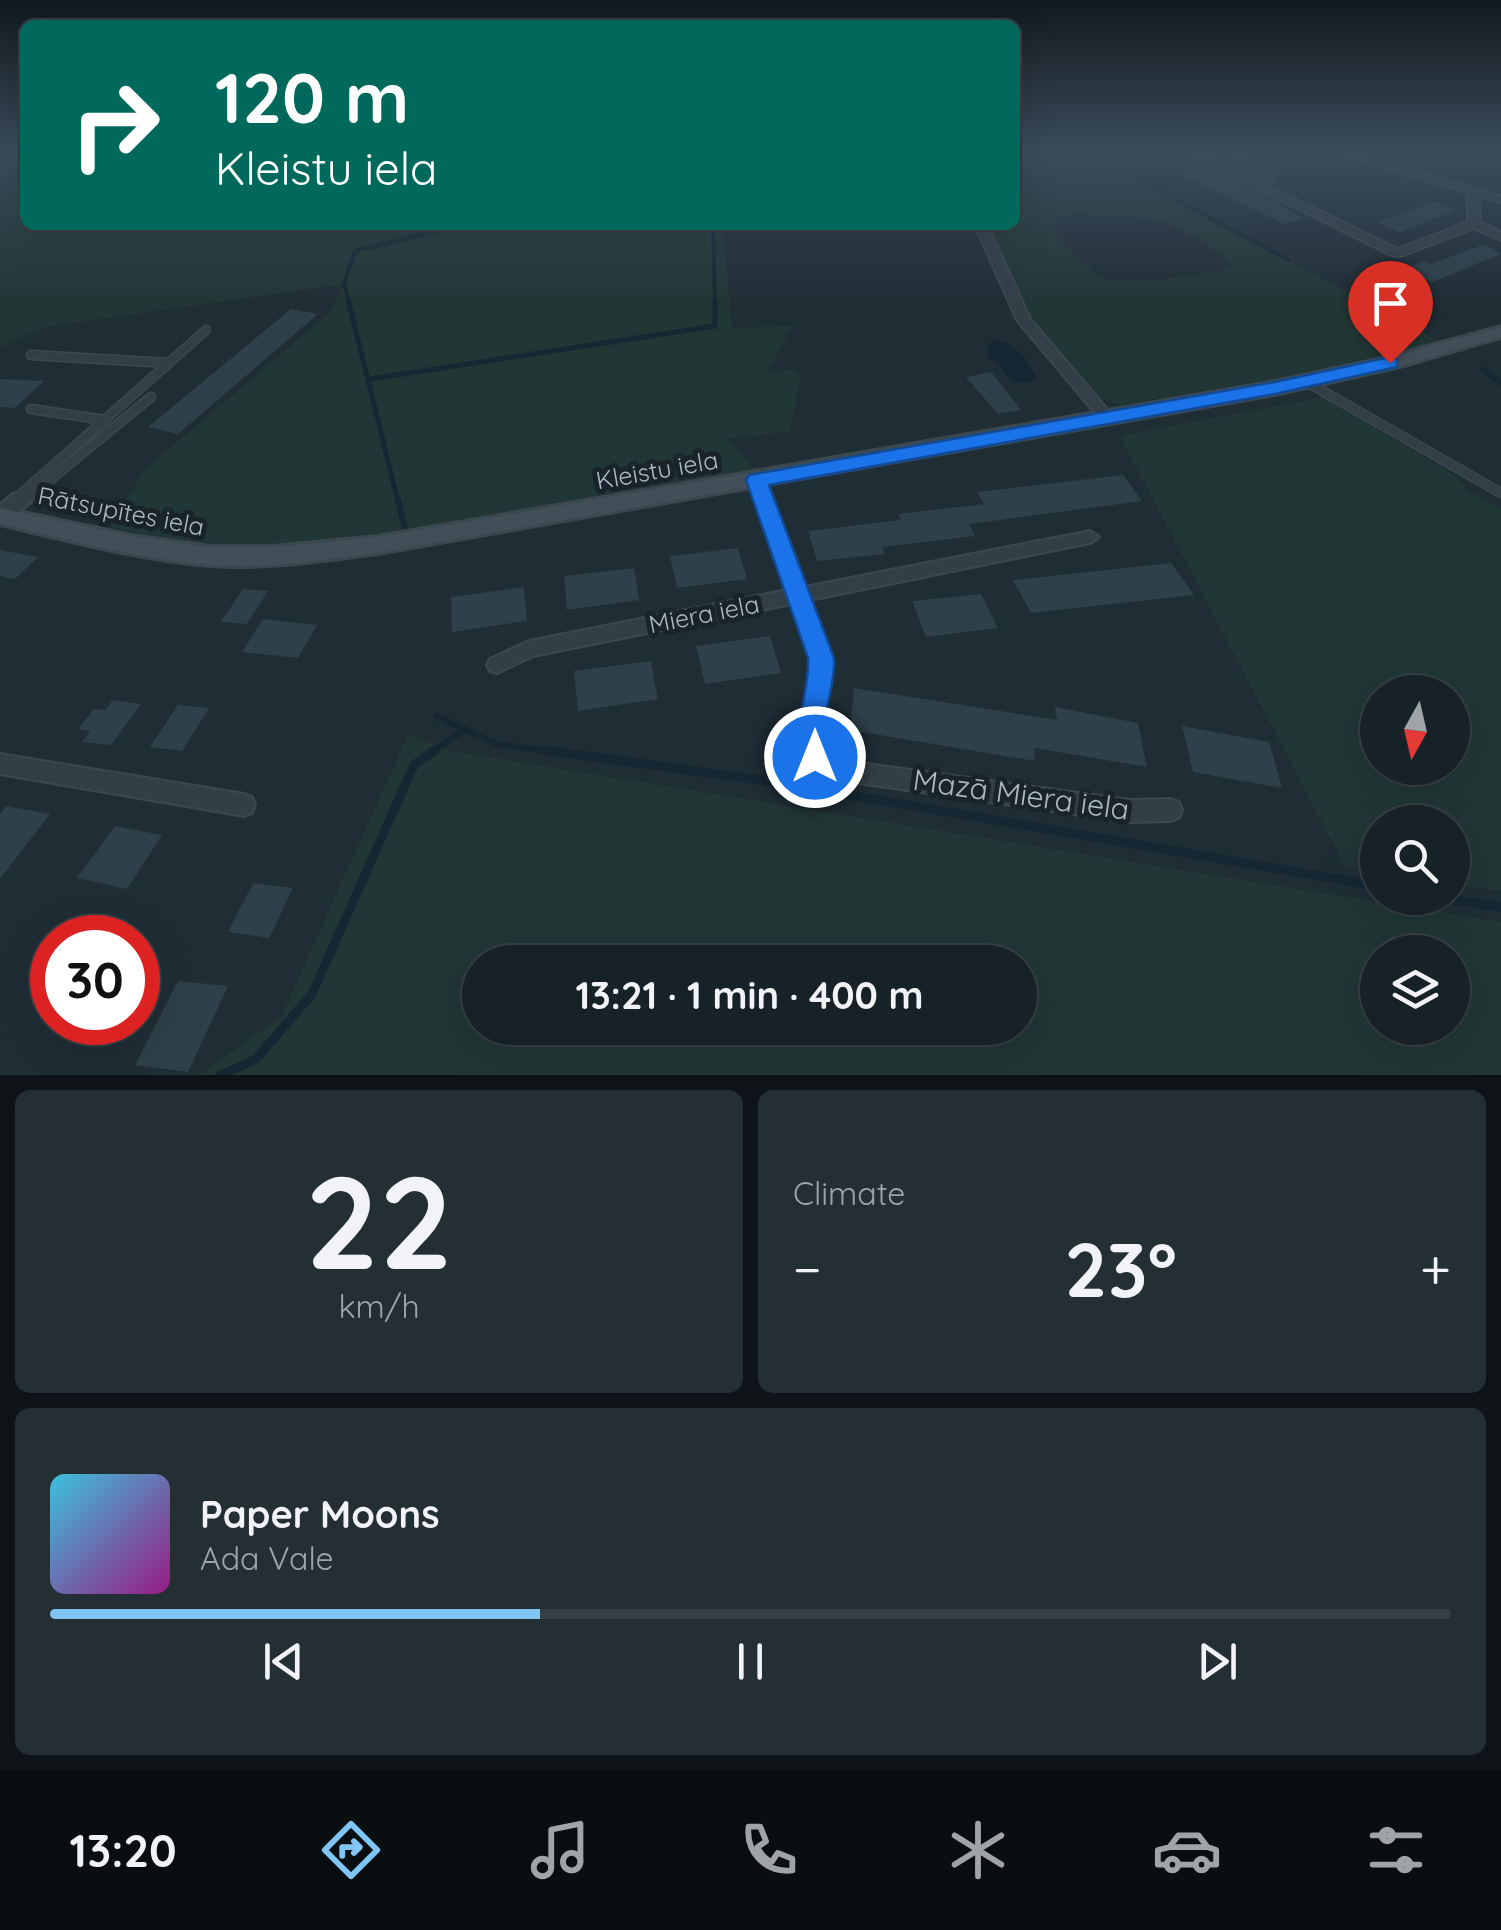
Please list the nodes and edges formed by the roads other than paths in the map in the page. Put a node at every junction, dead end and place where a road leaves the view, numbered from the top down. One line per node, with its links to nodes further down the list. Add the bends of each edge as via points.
1 (1296, 203): 6 (street)
2 (1473, 203): 3 (street)
3 (1474, 224): 5 (street); 6 (street)
4 (983, 230): 15 (street, via 1024,320)
5 (1501, 236)
6 (1397, 252): 7 (street)
7 (1374, 262)
8 (206, 330): 11 (lane)
9 (1501, 332): 12 (street, Kleistu iela)
10 (31, 355): 11 (lane)
11 (168, 364): 16 (lane)
12 (1305, 381): 15 (street, Kleistu iela); 18 (lane)
13 (151, 397): 19 (lane)
14 (31, 409): 16 (lane)
15 (1106, 417): 17 (street, Kleistu iela)
16 (105, 420): 19 (lane)
17 (757, 480): 21 (street, Kleistu iela); 22 (street)
18 (1501, 493)
19 (2, 515): 21 (street, Rātsupītes iela, via 140,548 214,556)
20 (1090, 537): 22 (street, Miera iela)
21 (411, 540)
22 (799, 594): 23 (street, Miera iela, via 529,649); 26 (street, Mazā Miera iela, via 822,669 810,730 815,757 845,771 1129,811)
23 (497, 665)
24 (0, 764): 25 (street)
25 (244, 805)
26 (1170, 810)

